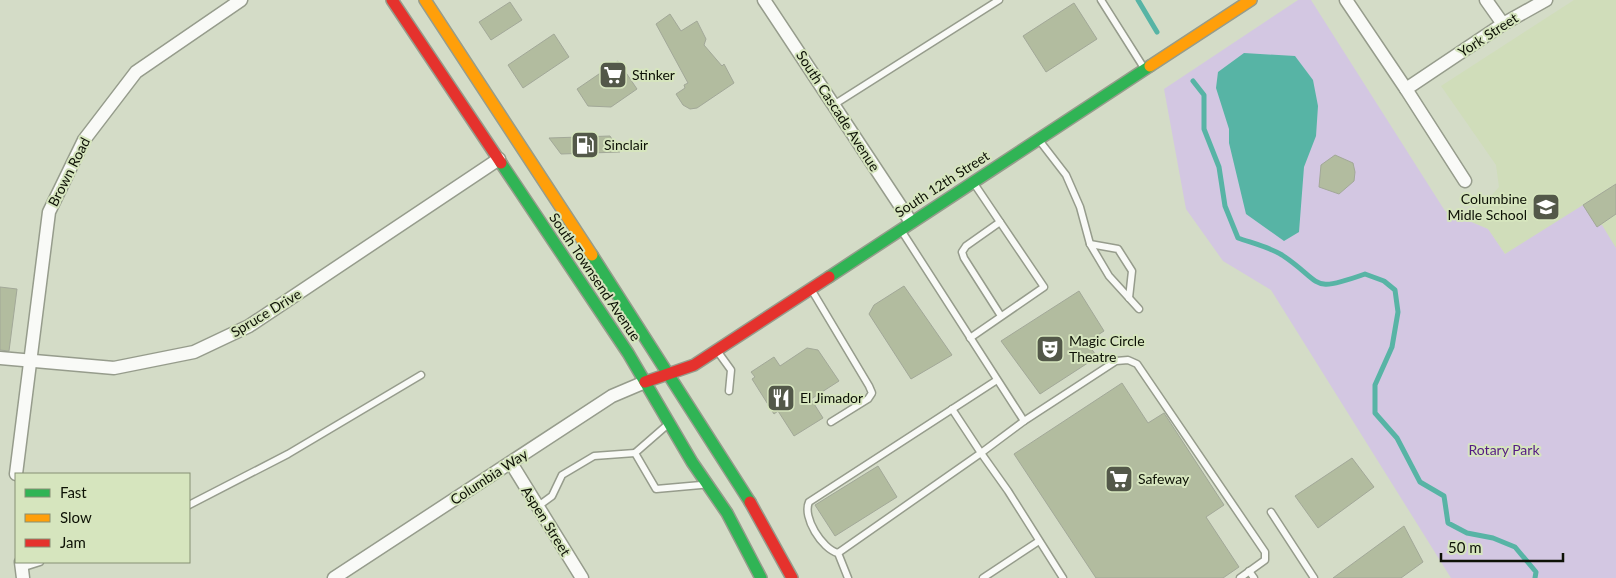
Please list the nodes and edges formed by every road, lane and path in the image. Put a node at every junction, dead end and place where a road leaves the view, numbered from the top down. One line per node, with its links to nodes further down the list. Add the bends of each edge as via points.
1 (241, 0): 29 (street, Brown Road, via 136,72 84,140 49,212)
2 (392, 0): 16 (main road, South Townsend Avenue)
3 (425, 0): 30 (main road, South Townsend Avenue)
4 (764, 0): 14 (street, South Cascade Avenue)
5 (999, 0): 14 (lane)
6 (1101, 0): 12 (lane)
7 (1251, 0): 12 (main road, South 12th Street)
8 (1346, 0): 13 (street)
9 (1486, 0): 11 (street)
10 (1546, 0): 11 (street, York Street)
11 (1502, 24): 13 (street, York Street)
12 (1145, 70): 15 (main road, South 12th Street)
13 (1406, 89): 18 (street)
14 (835, 104): 20 (street, South Cascade Avenue)
15 (1038, 139): 17 (main road, South 12th Street); 21 (lane, via 1066,175 1080,207)
16 (499, 160): 29 (street, Spruce Drive, via 249,326 194,352 114,368); 33 (main road, South Townsend Avenue)
17 (973, 181): 19 (lane); 20 (main road, South 12th Street)
18 (1465, 181)
19 (1000, 222): 25 (lane, via 962,252); 25 (lane, via 1044,287)
20 (905, 226): 22 (main road, South 12th Street); 26 (lane)
21 (1090, 244): 23 (lane, via 1109,276); 23 (lane, via 1118,250 1132,271)
22 (810, 288): 27 (main road, South 12th Street); 37 (lane, via 872,393 868,399)
23 (1129, 298): 24 (lane)
24 (1139, 309)
25 (1001, 316): 26 (lane)
26 (970, 338): 32 (lane)
27 (717, 350): 30 (main road, South 12th Street, via 688,368); 34 (lane, via 731,370)
28 (0, 358): 29 (street, Spruce Drive)
29 (29, 362): 42 (street, Brown Road)
30 (670, 373): 33 (main road, South 12th Street); 55 (main road, South Townsend Avenue, via 762,520)
31 (421, 375): 44 (lane, via 288,454)
32 (997, 380): 35 (lane); 36 (lane)
33 (645, 382): 38 (main road, South Townsend Avenue); 41 (street, Columbia Way, via 612,396)
34 (730, 391)
35 (952, 409): 40 (lane); 48 (lane, via 809,502 807,514 822,543)
36 (1024, 421): 40 (lane); 51 (lane, via 1116,361 1128,360 1137,364 1265,552 1265,560)
37 (831, 422)
38 (669, 424): 39 (lane); 43 (main road, South Townsend Avenue)
39 (635, 453): 43 (lane, via 656,489); 45 (lane, via 594,456 562,475 552,496)
40 (981, 453): 47 (lane); 48 (lane)
41 (511, 463): 45 (street, Aspen Street); 52 (street, Columbia Way)
42 (16, 473)
43 (707, 484): 54 (main road, South Townsend Avenue, via 727,513)
44 (190, 504)
45 (536, 507): 53 (street, Aspen Street)
46 (1271, 512): 61 (lane)
47 (1040, 541): 57 (lane); 58 (lane)
48 (838, 553): 56 (lane)
49 (37, 563): 50 (lane)
50 (22, 569)
51 (1249, 571): 59 (lane); 60 (lane)
52 (334, 578)
53 (582, 578)
54 (760, 578)
55 (792, 578)
56 (848, 578)
57 (983, 578)
58 (1063, 578)
59 (1240, 578)
60 (1254, 578)
61 (1314, 578)

